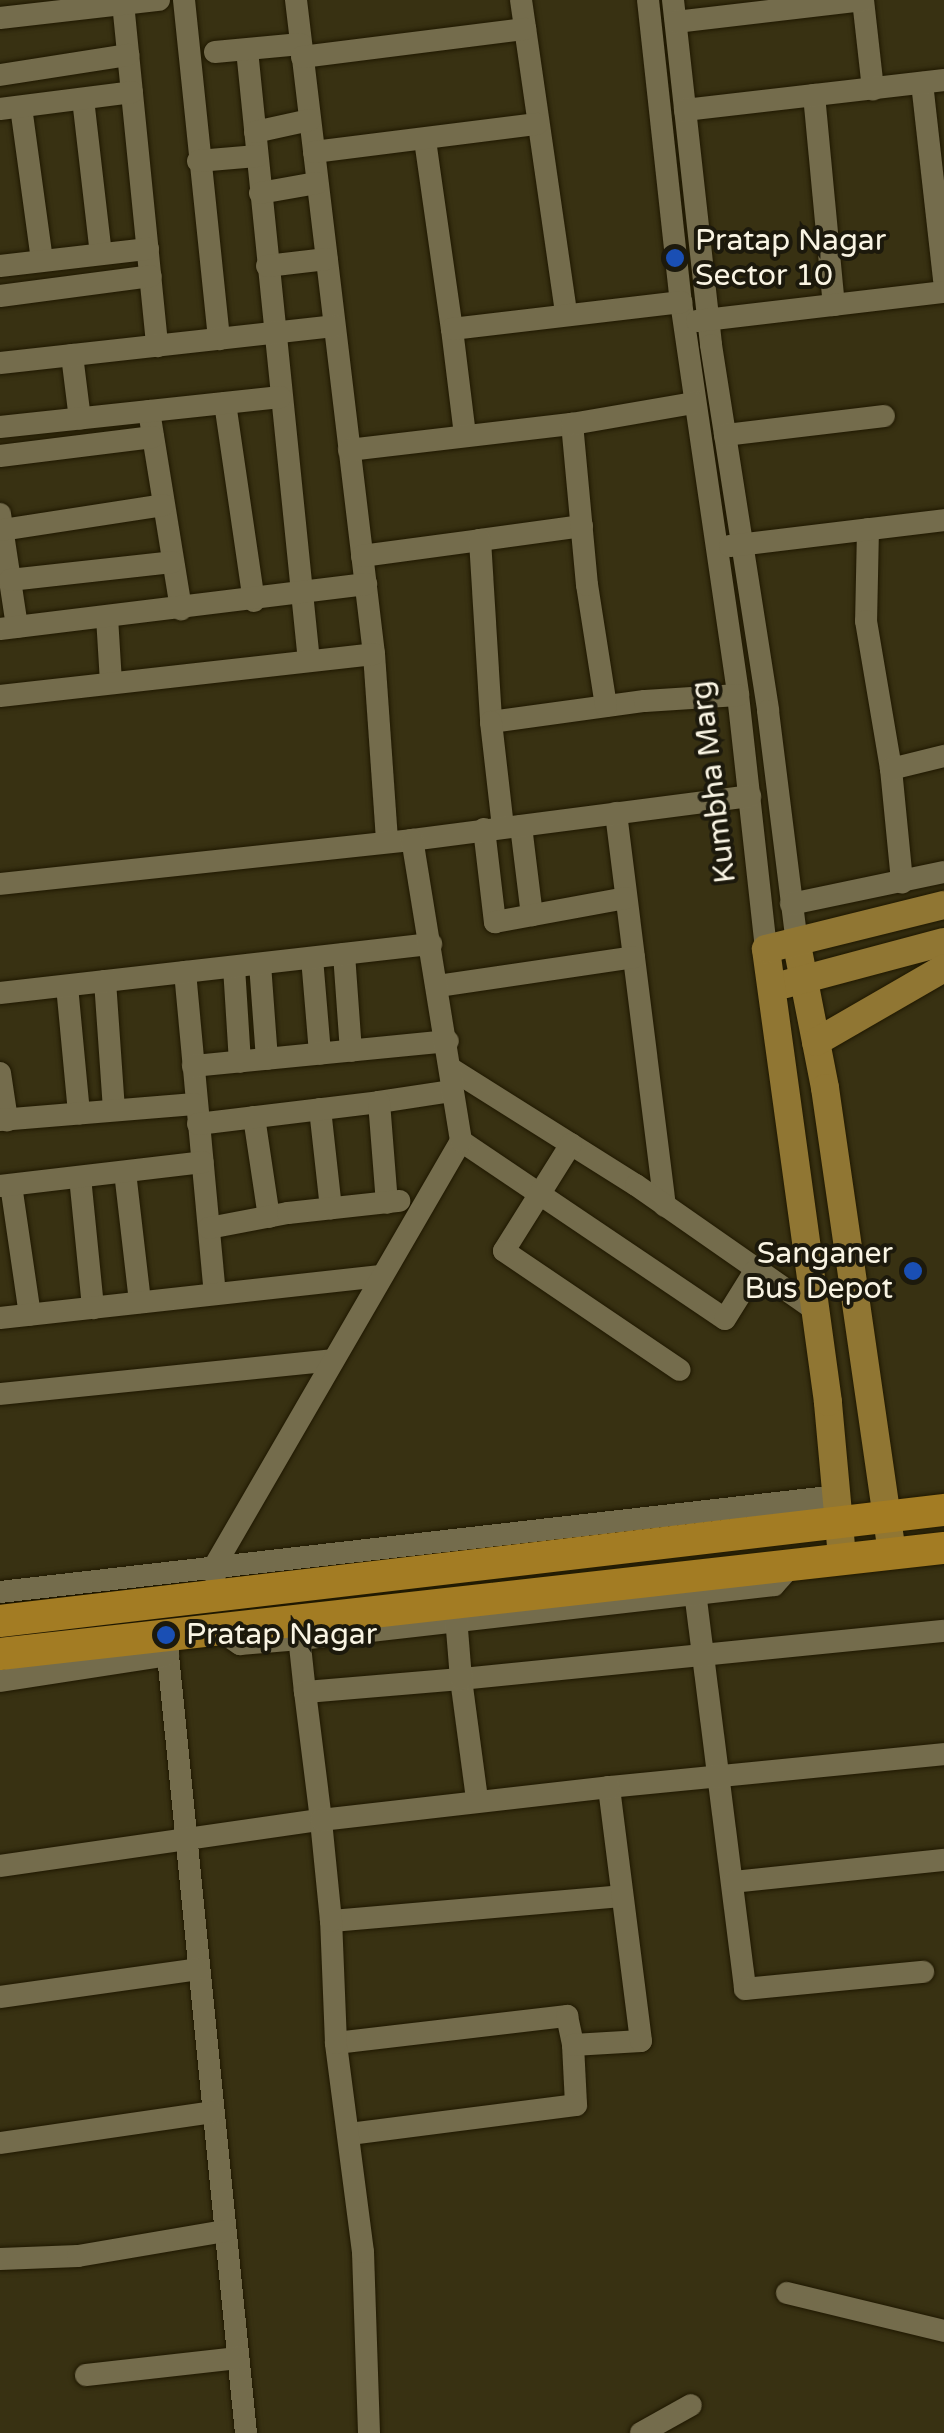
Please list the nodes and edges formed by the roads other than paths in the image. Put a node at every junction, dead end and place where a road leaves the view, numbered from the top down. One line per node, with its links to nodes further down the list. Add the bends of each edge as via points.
1 (156, 0): 7 (street)
2 (184, 0): 30 (street)
3 (296, 0): 13 (street)
4 (521, 0): 11 (street)
5 (648, 0): 45 (street, Kumbha Marg)
6 (863, 0): 9 (street); 18 (street)
7 (123, 3): 8 (street); 15 (street)
8 (83, 5): 10 (street)
9 (675, 11): 23 (street, Kumbha Marg)
10 (0, 18)
11 (525, 28): 13 (street); 25 (street)
12 (248, 50): 13 (street); 14 (street); 26 (street)
13 (301, 50): 24 (street)
14 (216, 52)
15 (128, 55): 16 (street); 19 (street)
16 (0, 74)
17 (933, 82): 18 (street); 31 (street)
18 (872, 88): 20 (street)
19 (132, 92): 21 (street); 34 (street)
20 (814, 95): 23 (street); 44 (street)
21 (83, 100): 22 (street); 35 (street)
22 (11, 108): 37 (street)
23 (685, 110): 47 (street, Kumbha Marg)
24 (310, 120): 26 (street); 28 (street)
25 (537, 124): 27 (street); 46 (street)
26 (255, 132): 29 (street)
27 (425, 140): 28 (street); 49 (street)
28 (314, 152): 32 (street)
29 (257, 156): 30 (street); 33 (street)
30 (198, 161): 51 (street)
31 (938, 180): 41 (street)
32 (317, 183): 33 (street); 36 (street)
33 (260, 192): 39 (street)
34 (148, 249): 35 (street); 40 (street)
35 (101, 254): 37 (street)
36 (327, 259): 39 (street); 48 (street)
37 (42, 261): 38 (street)
38 (0, 266)
39 (267, 266): 50 (street)
40 (151, 276): 43 (street); 52 (street)
41 (944, 280)
42 (944, 292): 44 (street)
43 (0, 296)
44 (834, 305): 47 (street)
45 (682, 312): 46 (street); 47 (street); 57 (street, Kumbha Marg)
46 (566, 314): 49 (street)
47 (708, 319): 63 (street, Kumbha Marg)
48 (334, 326): 50 (street); 66 (street)
49 (452, 329): 64 (street)
50 (273, 333): 51 (street); 55 (street)
51 (219, 339): 52 (street)
52 (157, 346): 53 (street)
53 (72, 355): 54 (street); 60 (street)
54 (0, 363)
55 (280, 398): 56 (street); 80 (street)
56 (225, 403): 58 (street); 81 (street)
57 (694, 403): 61 (street); 75 (street, Kumbha Marg)
58 (149, 412): 60 (street); 65 (street)
59 (884, 416): 63 (street)
60 (80, 419): 62 (street)
61 (572, 424): 64 (street); 71 (street)
62 (0, 427)
63 (726, 434): 74 (street, Kumbha Marg)
64 (465, 435): 66 (street)
65 (153, 437): 67 (street); 68 (street)
66 (349, 450): 76 (street)
67 (0, 456)
68 (163, 505): 70 (street); 77 (street)
69 (944, 520): 72 (street)
70 (1, 522): 78 (street)
71 (582, 526): 73 (street); 90 (street)
72 (868, 529): 74 (street); 93 (street, via 866,621)
73 (480, 540): 76 (street); 91 (street)
74 (743, 544): 75 (street); 103 (street, Kumbha Marg)
75 (717, 549): 88 (street, Kumbha Marg)
76 (362, 556): 79 (street)
77 (172, 562): 78 (street); 82 (street)
78 (10, 580): 84 (street)
79 (366, 584): 80 (street); 85 (street)
80 (302, 596): 81 (street); 86 (street)
81 (254, 601): 82 (street)
82 (181, 609): 83 (street)
83 (108, 617): 84 (street); 87 (street)
84 (9, 628)
85 (374, 654): 86 (street); 98 (street)
86 (309, 662): 87 (street)
87 (112, 683): 89 (street)
88 (738, 695): 90 (street); 94 (street, Kumbha Marg)
89 (0, 696)
90 (606, 706): 91 (street)
91 (491, 722): 96 (street)
92 (944, 756): 93 (street)
93 (891, 769): 100 (street)
94 (750, 796): 95 (street); 109 (street, Kumbha Marg)
95 (616, 814): 96 (street); 102 (street)
96 (502, 827): 97 (street); 105 (street); 105 (street, via 494,922)
97 (412, 840): 98 (street); 107 (street)
98 (387, 842): 101 (street)
99 (944, 872): 100 (street)
100 (902, 882): 103 (street)
101 (0, 884)
102 (626, 898): 105 (street); 111 (street)
103 (791, 904): 108 (street, Kumbha Marg)
104 (944, 905): 108 (main road)
105 (532, 915)
106 (944, 942): 118 (main road)
107 (431, 944): 110 (street); 120 (street)
108 (796, 945): 109 (main road); 118 (main road, Kumbha Marg)
109 (766, 949): 121 (main road, Kumbha Marg)
110 (344, 954): 112 (street); 125 (street)
111 (634, 957): 120 (street); 148 (street)
112 (312, 958): 113 (street); 126 (street)
113 (260, 964): 114 (street); 127 (street)
114 (234, 966): 116 (street); 128 (street)
115 (944, 968): 124 (main road)
116 (185, 972): 117 (street); 129 (street)
117 (104, 981): 119 (street); 134 (street)
118 (805, 981): 121 (main road); 124 (main road, Kumbha Marg)
119 (67, 986): 122 (street); 135 (street)
120 (438, 986): 123 (street)
121 (773, 987): 157 (main road, Kumbha Marg)
122 (0, 993)
123 (448, 1041): 125 (street); 131 (street)
124 (816, 1042): 165 (main road, Kumbha Marg)
125 (351, 1050): 126 (street)
126 (320, 1054): 127 (street)
127 (267, 1059): 128 (street)
128 (240, 1062): 129 (street)
129 (192, 1066): 136 (street)
130 (0, 1073): 138 (street)
131 (451, 1080): 132 (street); 139 (street); 140 (street)
132 (379, 1102): 133 (street); 147 (street)
133 (320, 1109): 137 (street); 149 (street)
134 (114, 1110): 135 (street); 136 (street)
135 (79, 1113): 138 (street)
136 (196, 1114): 137 (street); 141 (street)
137 (254, 1117): 150 (street)
138 (3, 1120)
139 (461, 1141): 145 (street); 146 (street)
140 (571, 1144): 145 (street); 148 (street)
141 (202, 1162): 142 (street); 151 (street)
142 (125, 1172): 143 (street); 155 (street)
143 (80, 1177): 144 (street); 156 (street)
144 (6, 1186): 158 (street)
145 (540, 1196): 152 (street, via 725,1319); 161 (street, via 504,1251)
146 (425, 1199): 147 (street); 153 (street)
147 (387, 1202): 149 (street)
148 (665, 1206): 152 (street)
149 (331, 1208): 150 (street)
150 (268, 1217): 151 (street)
151 (209, 1228): 154 (street)
152 (756, 1271): 157 (street)
153 (381, 1276): 154 (street); 160 (street)
154 (215, 1294): 155 (street)
155 (140, 1302): 156 (street)
156 (92, 1308): 158 (street)
157 (815, 1310): 163 (main road, Kumbha Marg)
158 (30, 1314): 159 (street)
159 (0, 1318)
160 (333, 1360): 162 (street); 169 (street)
161 (680, 1370)
162 (0, 1394)
163 (838, 1508): 165 (highway); 168 (main road, Kumbha Marg); 169 (highway, via 524,1562)
164 (944, 1510): 165 (highway)
165 (888, 1513): 166 (main road, Kumbha Marg)
166 (892, 1552): 167 (highway); 168 (highway)
167 (943, 1553)
168 (842, 1557): 170 (highway)
169 (215, 1580): 171 (street); 173 (highway)
170 (694, 1586): 172 (highway); 177 (street)
171 (0, 1592)
172 (456, 1612): 174 (highway); 179 (street)
173 (0, 1621)
174 (298, 1629): 176 (highway, via 216,1628); 181 (street)
175 (944, 1631): 177 (street)
176 (167, 1645): 178 (highway); 180 (street); 187 (street)
177 (703, 1652): 179 (street); 183 (street)
178 (0, 1654)
179 (461, 1679): 181 (street); 185 (street)
180 (0, 1681)
181 (305, 1692): 186 (street)
182 (944, 1754): 183 (street)
183 (720, 1773): 184 (street); 190 (street)
184 (609, 1787): 185 (street); 191 (street)
185 (478, 1799): 186 (street)
186 (320, 1820): 187 (street); 192 (street)
187 (186, 1839): 189 (street); 193 (street)
188 (944, 1860): 190 (street)
189 (0, 1866)
190 (733, 1882): 194 (street, via 745,1989)
191 (622, 1896): 192 (street); 197 (street, via 641,2040)
192 (331, 1920): 196 (street)
193 (198, 1969): 195 (street); 198 (street)
194 (922, 1972)
195 (0, 1997)
196 (336, 2043): 197 (street, via 568,2016); 199 (street)
197 (572, 2045): 199 (street, via 576,2105)
198 (212, 2112): 200 (street); 201 (street)
199 (349, 2134): 209 (street, via 363,2252)
200 (0, 2143)
201 (224, 2231): 202 (street, via 78,2256); 205 (street)
202 (0, 2258)
203 (787, 2293): 204 (street)
204 (944, 2330)
205 (238, 2358): 206 (street); 208 (street)
206 (86, 2375)
207 (691, 2405): 210 (street)
208 (246, 2433)
209 (369, 2433)
210 (641, 2433)

